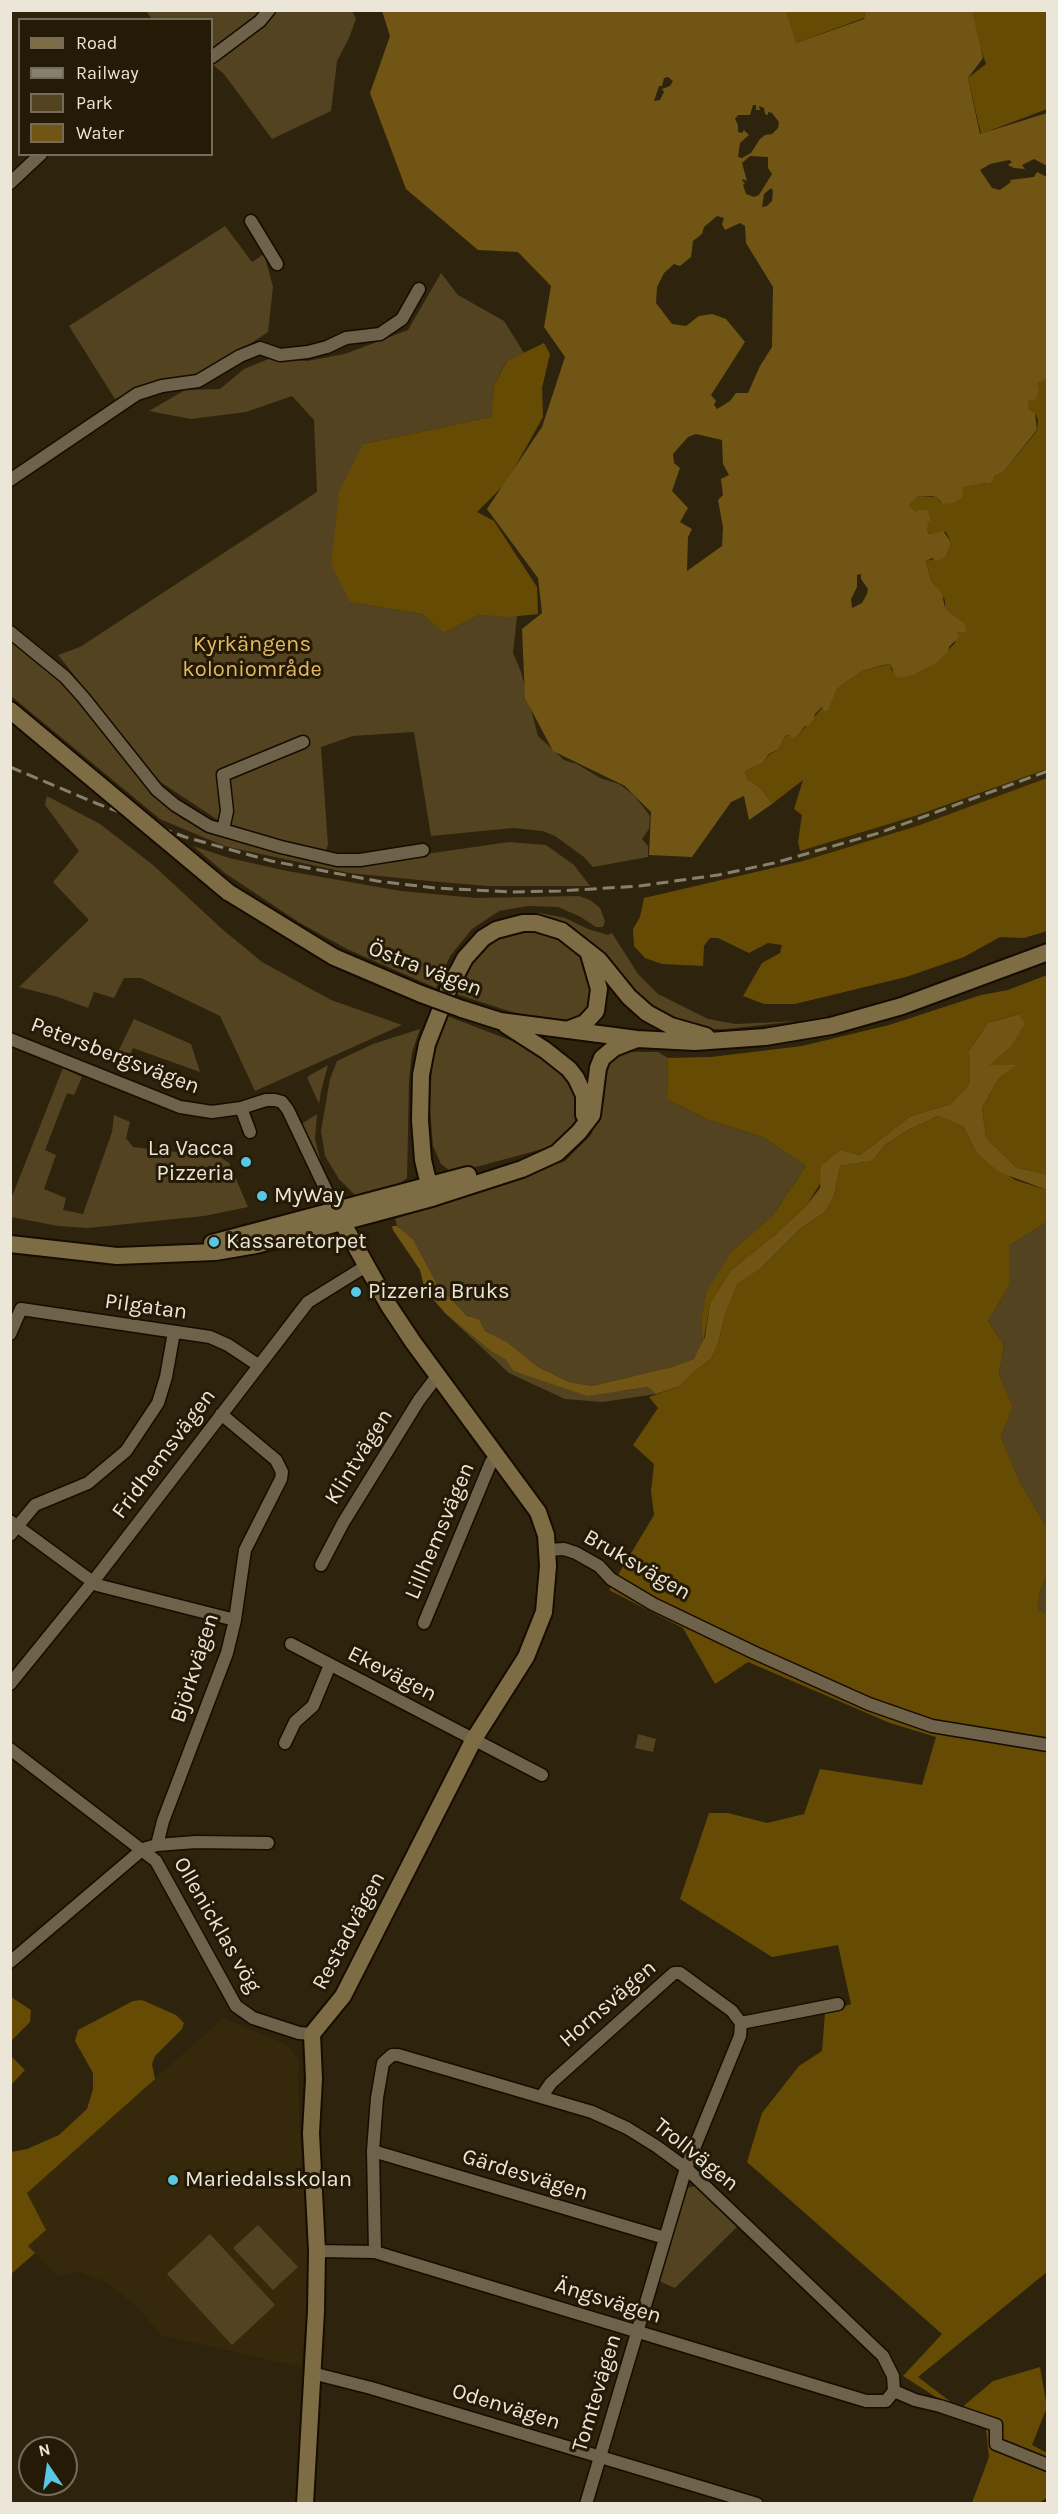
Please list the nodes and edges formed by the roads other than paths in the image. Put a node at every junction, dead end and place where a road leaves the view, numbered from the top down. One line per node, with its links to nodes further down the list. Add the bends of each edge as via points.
1 (269, 10): 2 (street)
2 (213, 56)
3 (39, 156): 4 (street)
4 (10, 183)
5 (251, 221): 6 (street)
6 (277, 264)
7 (419, 289): 8 (street, via 402,319 380,333 346,338 308,352 280,355 260,348 198,381 136,394)
8 (10, 480)
9 (10, 632): 12 (street, via 65,677 157,790 192,816)
10 (10, 710): 16 (street, Östra vägen, bridge, via 228,891 334,957)
11 (300, 743): 12 (street, via 223,775 227,812)
12 (223, 830): 13 (street, via 337,860)
13 (423, 850)
14 (588, 951): 17 (street, via 599,989 596,1011 585,1023); 20 (street, via 647,1013 671,1026); 24 (street, via 562,931 523,923 489,934 465,958 427,1044 421,1075 423,1160)
15 (1047, 952): 20 (street, Östra vägen, via 902,1006 831,1026)
16 (500, 1021): 17 (street, Östra vägen); 22 (street, via 563,1063 576,1078 584,1095)
17 (563, 1030): 19 (street, Östra vägen)
18 (10, 1039): 21 (street, Petersbergsvägen, via 180,1107 203,1112)
19 (637, 1039): 20 (street, Östra vägen); 22 (street, via 614,1048 602,1058 592,1115)
20 (721, 1040)
21 (242, 1108): 23 (street); 25 (street, Petersbergsvägen, via 275,1100 282,1102)
22 (584, 1126): 24 (street, via 567,1146 543,1160)
23 (250, 1132)
24 (430, 1191): 25 (street)
25 (339, 1216): 26 (street, via 213,1242 195,1252 117,1256); 27 (street, Bruksvägen)
26 (10, 1244)
27 (366, 1266): 31 (street, Fridhemsvägen, via 308,1302); 32 (street, Bruksvägen)
28 (16, 1311): 29 (street, Pilgatan); 30 (street)
29 (174, 1332): 31 (street, Pilgatan, via 219,1340); 35 (street, via 158,1403 126,1451 88,1484 35,1505)
30 (10, 1334)
31 (258, 1365): 33 (street, Fridhemsvägen)
32 (438, 1375): 34 (street, Bruksvägen); 37 (street, Klintvägen, via 343,1523)
33 (221, 1414): 38 (street, Fridhemsvägen); 39 (street, Björkvägen, via 276,1460 282,1472 245,1550)
34 (497, 1457): 36 (street, Bruksvägen, via 538,1512); 40 (street, Lillhemsvägen, via 491,1462)
35 (13, 1528): 38 (street)
36 (548, 1550): 44 (street, Restadvägen, via 547,1593 538,1632); 46 (street, Bruksvägen, via 576,1552 653,1604 869,1704 932,1726)
37 (321, 1565)
38 (92, 1582): 39 (street, via 108,1590); 43 (street, Fridhemsvägen)
39 (235, 1620): 50 (street, Björkvägen, via 227,1653)
40 (424, 1623)
41 (291, 1644): 42 (street, Ekevägen)
42 (330, 1665): 44 (street, Ekevägen); 45 (street, via 313,1706 298,1718)
43 (10, 1684)
44 (474, 1739): 48 (street, Ekevägen); 55 (street, Restadvägen, via 343,1996)
45 (285, 1743)
46 (1047, 1745)
47 (10, 1749): 51 (street, Ollenicklas vög)
48 (542, 1775)
49 (268, 1843): 50 (street)
50 (157, 1845): 51 (street)
51 (142, 1849): 52 (street); 55 (street, Ollenicklas vög, via 161,1868 236,2006 252,2018)
52 (10, 1962)
53 (838, 2004): 54 (street)
54 (741, 2023): 56 (street, Hornsvägen, via 732,2011 680,1973 674,1973 551,2083); 58 (street, Tomtevägen, via 740,2036)
55 (312, 2034): 60 (street, via 311,2133)
56 (542, 2097): 57 (street, Trollvägen, via 398,2055 386,2058 380,2072); 58 (street, Trollvägen, via 618,2124)
57 (373, 2151): 59 (street, Gärdesvägen); 61 (street)
58 (686, 2168): 59 (street, Tomtevägen); 64 (street, Trollvägen, via 883,2356 893,2376)
59 (665, 2238): 62 (street, Tomtevägen)
60 (317, 2251): 61 (street, Ängsvägen); 63 (street)
61 (375, 2252): 62 (street, Ängsvägen)
62 (637, 2332): 64 (street, Ängsvägen, via 866,2401 885,2402); 65 (street, Tomtevägen)
63 (312, 2373): 65 (street, Odenvägen); 67 (street)
64 (894, 2391): 66 (street, via 996,2425 996,2444)
65 (599, 2457): 68 (street, Tomtevägen); 69 (street, Odenvägen)
66 (1047, 2465)
67 (304, 2504)
68 (586, 2504)
69 (757, 2504)

